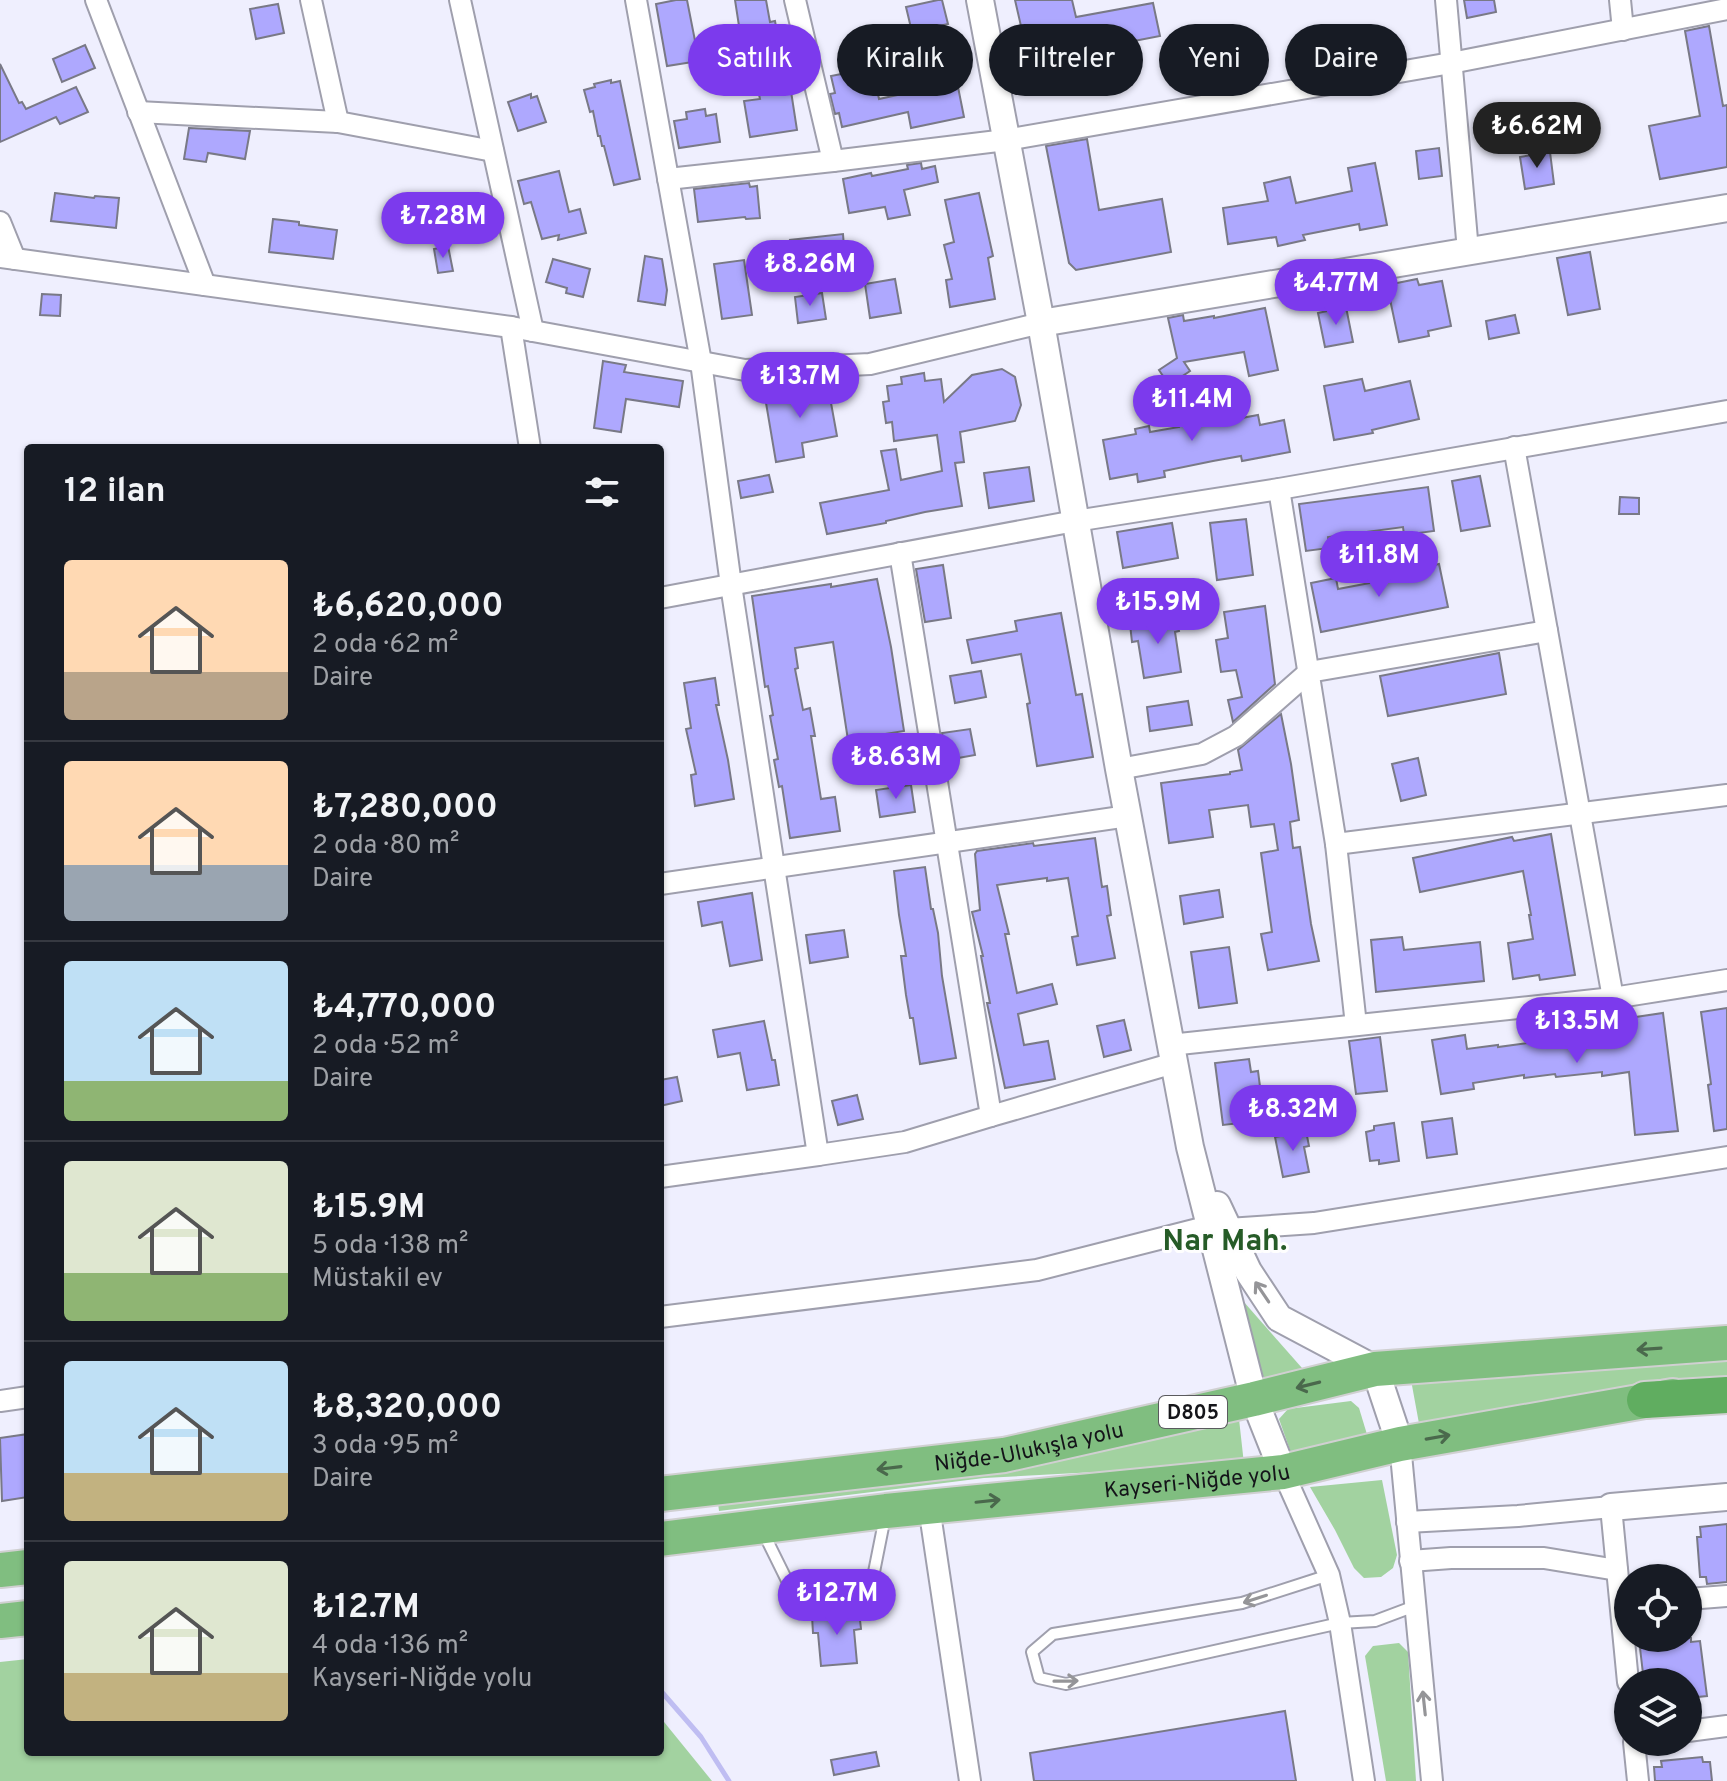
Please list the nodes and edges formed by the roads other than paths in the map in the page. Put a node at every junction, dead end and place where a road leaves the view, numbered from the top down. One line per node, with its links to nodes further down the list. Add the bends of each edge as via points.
1 (96, 0): 12 (street)
2 (311, 0): 13 (street)
3 (460, 0): 15 (street)
4 (636, 0): 17 (street)
5 (795, 0): 16 (street)
6 (980, 0): 14 (street)
7 (1446, 0): 11 (street)
8 (1620, 0): 10 (street)
9 (1727, 9): 10 (street)
10 (1623, 30): 11 (street)
11 (1451, 63): 14 (street); 20 (street)
12 (138, 112): 13 (street); 22 (street)
13 (338, 122): 15 (street)
14 (1006, 140): 16 (street); 23 (street)
15 (493, 151): 25 (street)
16 (833, 161): 17 (street)
17 (668, 179): 26 (street)
18 (1727, 208): 20 (street)
19 (0, 222): 21 (street)
20 (1468, 251): 23 (street)
21 (8, 258): 22 (street)
22 (205, 285): 24 (street)
23 (1041, 323): 26 (street, via 870,364 745,370); 31 (street)
24 (511, 327): 25 (street); 28 (street)
25 (533, 331): 26 (street)
26 (701, 362): 33 (street)
27 (1727, 411): 29 (street)
28 (529, 444)
29 (1514, 447): 30 (street); 35 (street)
30 (1279, 489): 31 (street); 36 (street)
31 (1075, 521): 32 (street); 37 (street)
32 (900, 553): 33 (street); 41 (street)
33 (731, 585): 34 (street); 43 (street)
34 (664, 597)
35 (1547, 631): 36 (street); 39 (street)
36 (1309, 672): 37 (street, via 1236,736 1202,754); 42 (street)
37 (1119, 769): 40 (street)
38 (1727, 795): 39 (street)
39 (1580, 813): 42 (street); 46 (street)
40 (1128, 816): 41 (street); 48 (street)
41 (947, 843): 43 (street); 49 (street)
42 (1336, 844): 47 (street)
43 (775, 868): 44 (street); 50 (street)
44 (664, 883)
45 (1727, 980): 46 (street)
46 (1613, 998): 47 (street)
47 (1356, 1025): 48 (street)
48 (1172, 1054): 49 (street); 53 (street, via 1190,1147)
49 (991, 1116): 50 (street, via 905,1142)
50 (818, 1155): 52 (street)
51 (1727, 1157): 53 (street, via 1314,1223)
52 (664, 1176)
53 (1219, 1228): 54 (street, via 1037,1270); 56 (street, one-way to 53, via 1279,1318); 60 (street)
54 (664, 1315)
55 (1727, 1343): 56 (highway, Niğde-Ulukışla yolu / D805, one-way to 56)
56 (1375, 1369): 60 (highway, Niğde-Ulukışla yolu / D805, one-way to 60); 63 (street)
57 (1727, 1389): 61 (highway, Kayseri-Niğde yolu)
58 (1727, 1395): 61 (highway)
59 (24, 1398): 62 (street)
60 (1254, 1399): 64 (street); 65 (highway, Niğde-Ulukışla yolu / D805, one-way to 65, via 1004,1455)
61 (1645, 1400): 63 (highway, Kayseri-Niğde yolu, one-way to 61)
62 (0, 1401)
63 (1400, 1444): 64 (highway, Kayseri-Niğde yolu); 70 (street)
64 (1283, 1472): 67 (highway, Kayseri-Niğde yolu, one-way to 64); 78 (street)
65 (664, 1494)
66 (1727, 1497): 68 (street)
67 (929, 1507): 69 (highway, Kayseri-Niğde yolu); 88 (street)
68 (1611, 1507): 70 (street); 74 (street)
69 (886, 1511): 71 (highway, Kayseri-Niğde yolu); 71 (lane, via 868,1602 801,1609)
70 (1407, 1522): 73 (street)
71 (760, 1527): 72 (highway, Kayseri-Niğde yolu)
72 (664, 1539)
73 (1410, 1561): 77 (street, via 1544,1558); 81 (street)
74 (1616, 1564)
75 (24, 1567): 76 (highway)
76 (0, 1570)
77 (1614, 1570)
78 (1329, 1575): 84 (street); 84 (lane, one-way to 84, via 1242,1603 1053,1634 1032,1652 1039,1678 1066,1684)
79 (1727, 1596): 80 (street)
80 (1702, 1598)
81 (1415, 1606): 84 (lane, via 1375,1621); 90 (street, one-way to 81)
82 (24, 1618): 83 (highway)
83 (0, 1621)
84 (1340, 1623): 89 (street)
85 (1727, 1726): 86 (street)
86 (1702, 1729)
87 (1635, 1756): 91 (street)
88 (970, 1781)
89 (1364, 1781)
90 (1432, 1781)
91 (1638, 1781)

